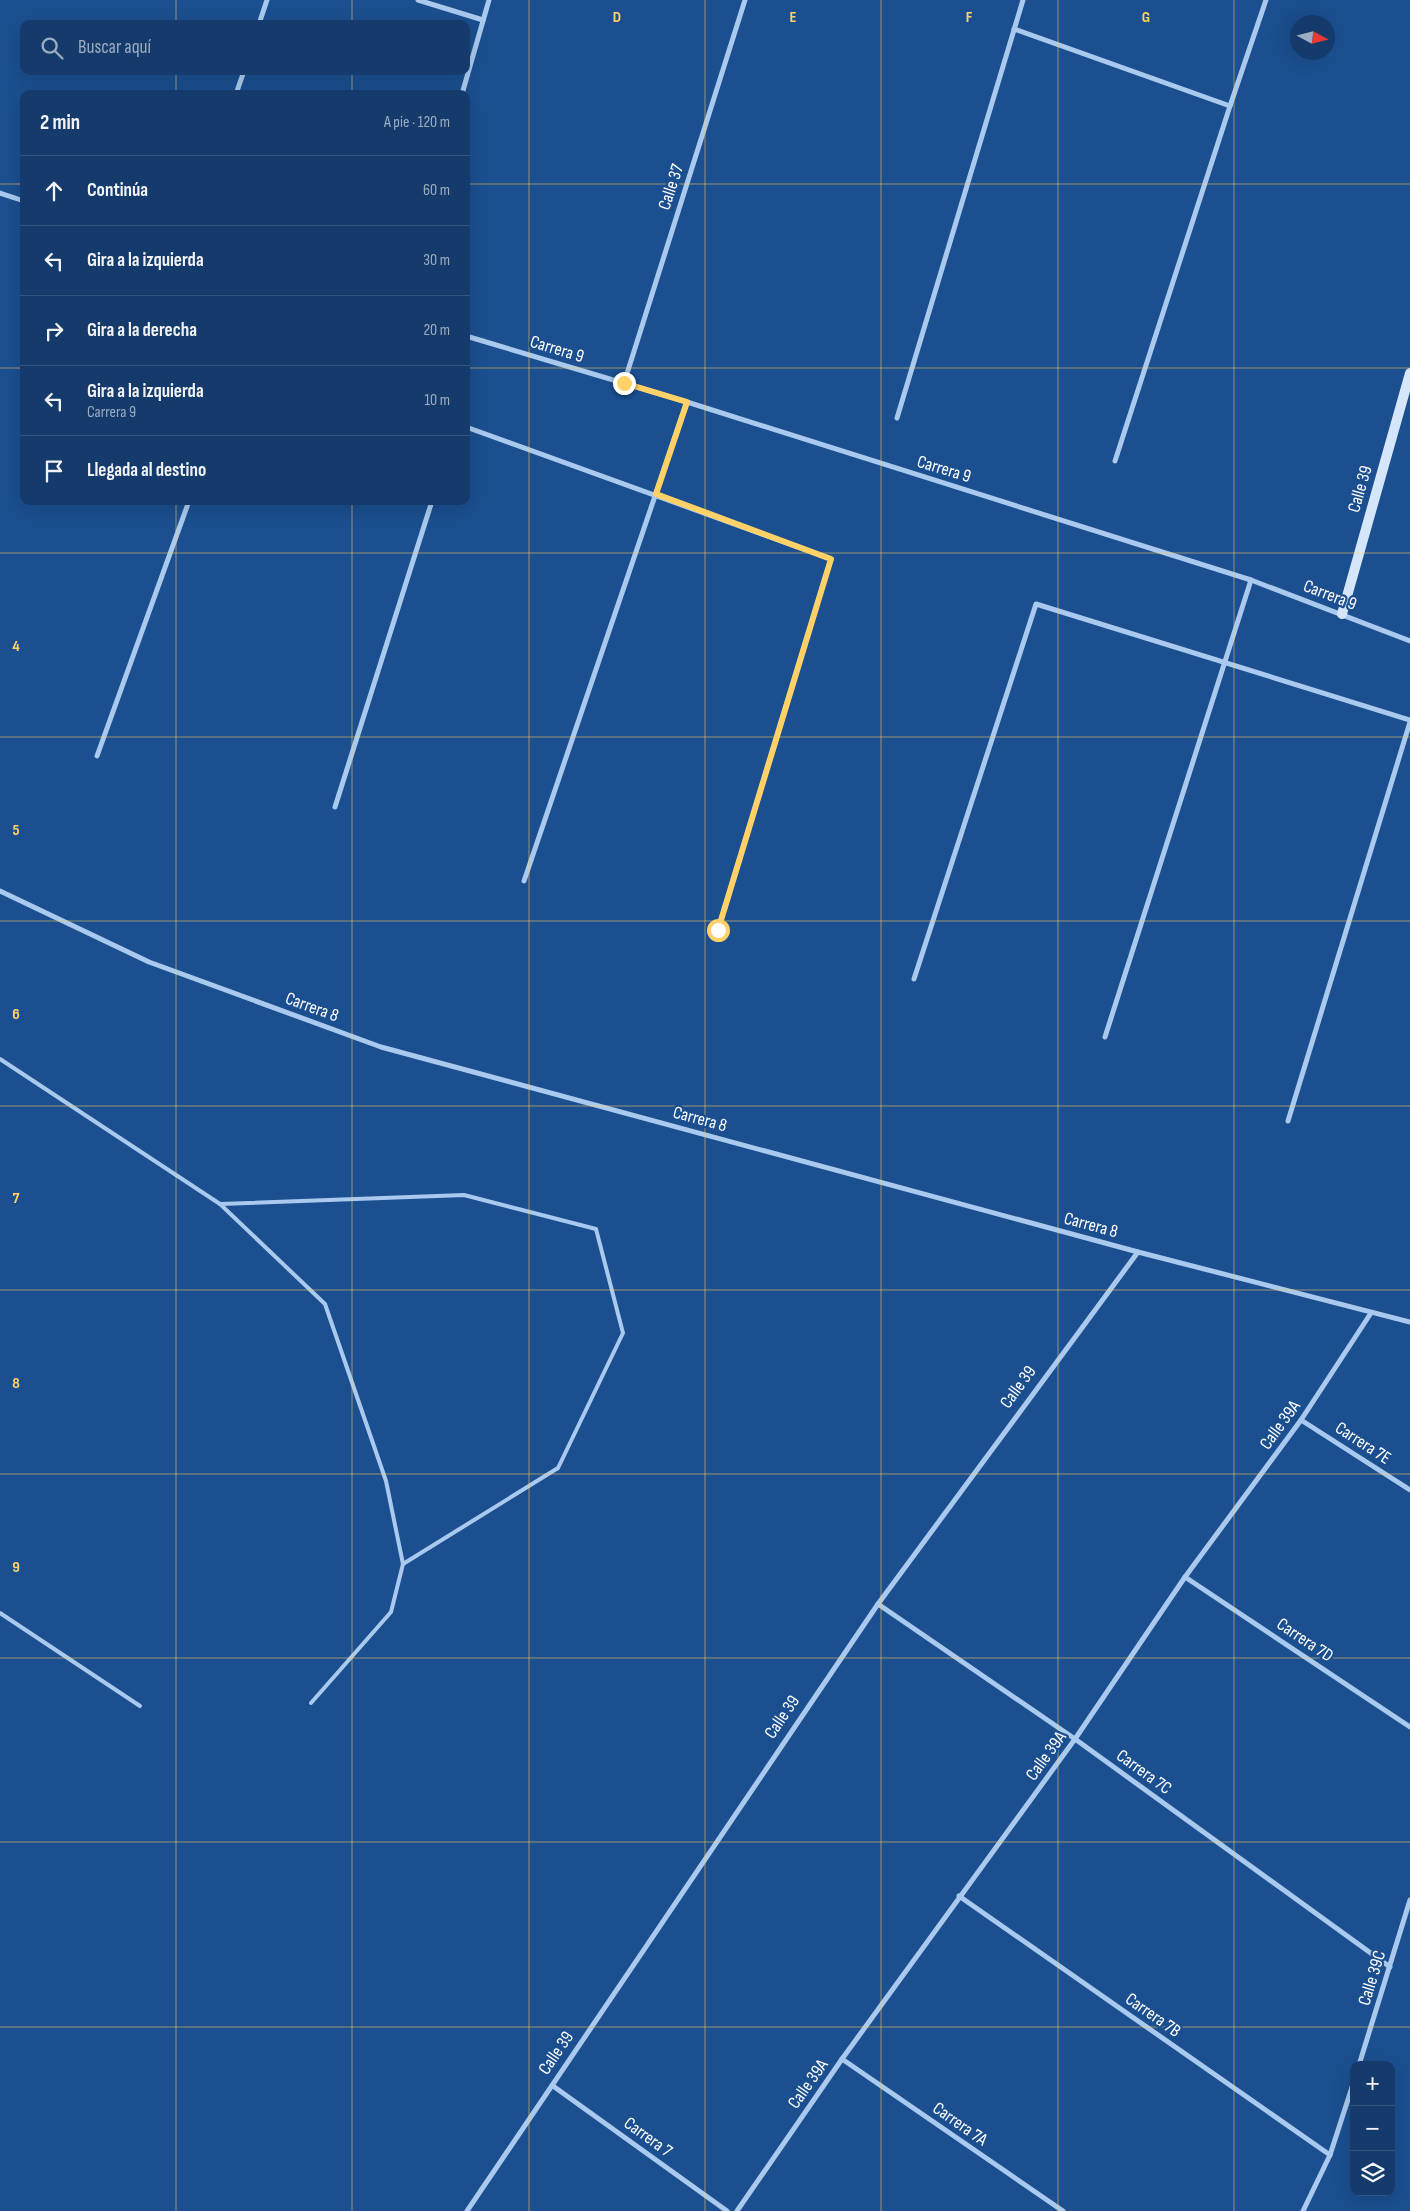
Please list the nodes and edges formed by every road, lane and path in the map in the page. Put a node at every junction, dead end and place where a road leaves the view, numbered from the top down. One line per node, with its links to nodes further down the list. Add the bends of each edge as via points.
1 (267, 0): 7 (street)
2 (418, 0): 8 (street)
3 (489, 0): 8 (street)
4 (745, 0): 20 (street, Calle 37)
5 (1023, 0): 9 (street)
6 (1266, 0): 15 (street)
7 (260, 20)
8 (483, 20): 10 (street)
9 (1014, 29): 15 (street); 22 (street)
10 (470, 66)
11 (243, 75): 13 (street)
12 (467, 75): 14 (street)
13 (237, 90)
14 (463, 90)
15 (1230, 106): 24 (street)
16 (0, 193): 17 (street)
17 (20, 200)
18 (470, 337): 20 (street, Carrera 9)
19 (1410, 373): 29 (street, Calle 39)
20 (624, 383): 21 (street, Carrera 9)
21 (687, 402): 25 (street); 28 (street, Carrera 9)
22 (897, 418)
23 (470, 428): 25 (street)
24 (1115, 461)
25 (656, 494): 35 (street); 37 (street, via 831,559)
26 (188, 505): 33 (street)
27 (431, 505): 34 (street)
28 (1251, 580): 29 (street, Carrera 9); 31 (street)
29 (1342, 614): 30 (street, Carrera 9)
30 (1410, 641)
31 (1224, 664): 32 (street); 38 (street, via 1036,604); 39 (street)
32 (1410, 721): 41 (street)
33 (97, 756)
34 (335, 807)
35 (524, 881)
36 (0, 891): 43 (street, Carrera 8, via 149,962 381,1047)
37 (718, 930)
38 (914, 980)
39 (1105, 1037)
40 (0, 1059): 42 (lane)
41 (1288, 1121)
42 (220, 1204): 48 (lane, via 325,1304 386,1482); 48 (lane, via 464,1195 596,1229 622,1333 558,1468)
43 (1138, 1252): 44 (street, Carrera 8); 50 (street, Calle 39)
44 (1372, 1313): 45 (street, Carrera 8); 46 (street, Calle 39A)
45 (1410, 1322)
46 (1301, 1420): 47 (street, Carrera 7E); 49 (street, Calle 39A)
47 (1410, 1490)
48 (403, 1564): 52 (lane, via 391,1612)
49 (1185, 1577): 54 (street, Carrera 7D); 55 (street, Calle 39A)
50 (878, 1604): 55 (street, Carrera 7C); 61 (street, Calle 39)
51 (0, 1613): 53 (lane)
52 (311, 1704)
53 (140, 1706)
54 (1410, 1726)
55 (1075, 1739): 56 (street, Calle 39A); 58 (street, Carrera 7C)
56 (960, 1896): 59 (street, Calle 39A); 63 (street, Carrera 7B)
57 (1410, 1900): 58 (street, Calle 39C)
58 (1390, 1967): 60 (street, Calle 39C)
59 (842, 2059): 66 (street, Calle 39A); 67 (street, Carrera 7A)
60 (1360, 2061)
61 (553, 2086): 64 (street, Calle 39); 65 (street, Carrera 7)
62 (1350, 2094): 63 (street)
63 (1330, 2156): 68 (street)
64 (467, 2211)
65 (727, 2211)
66 (737, 2211)
67 (1063, 2211)
68 (1303, 2211)

